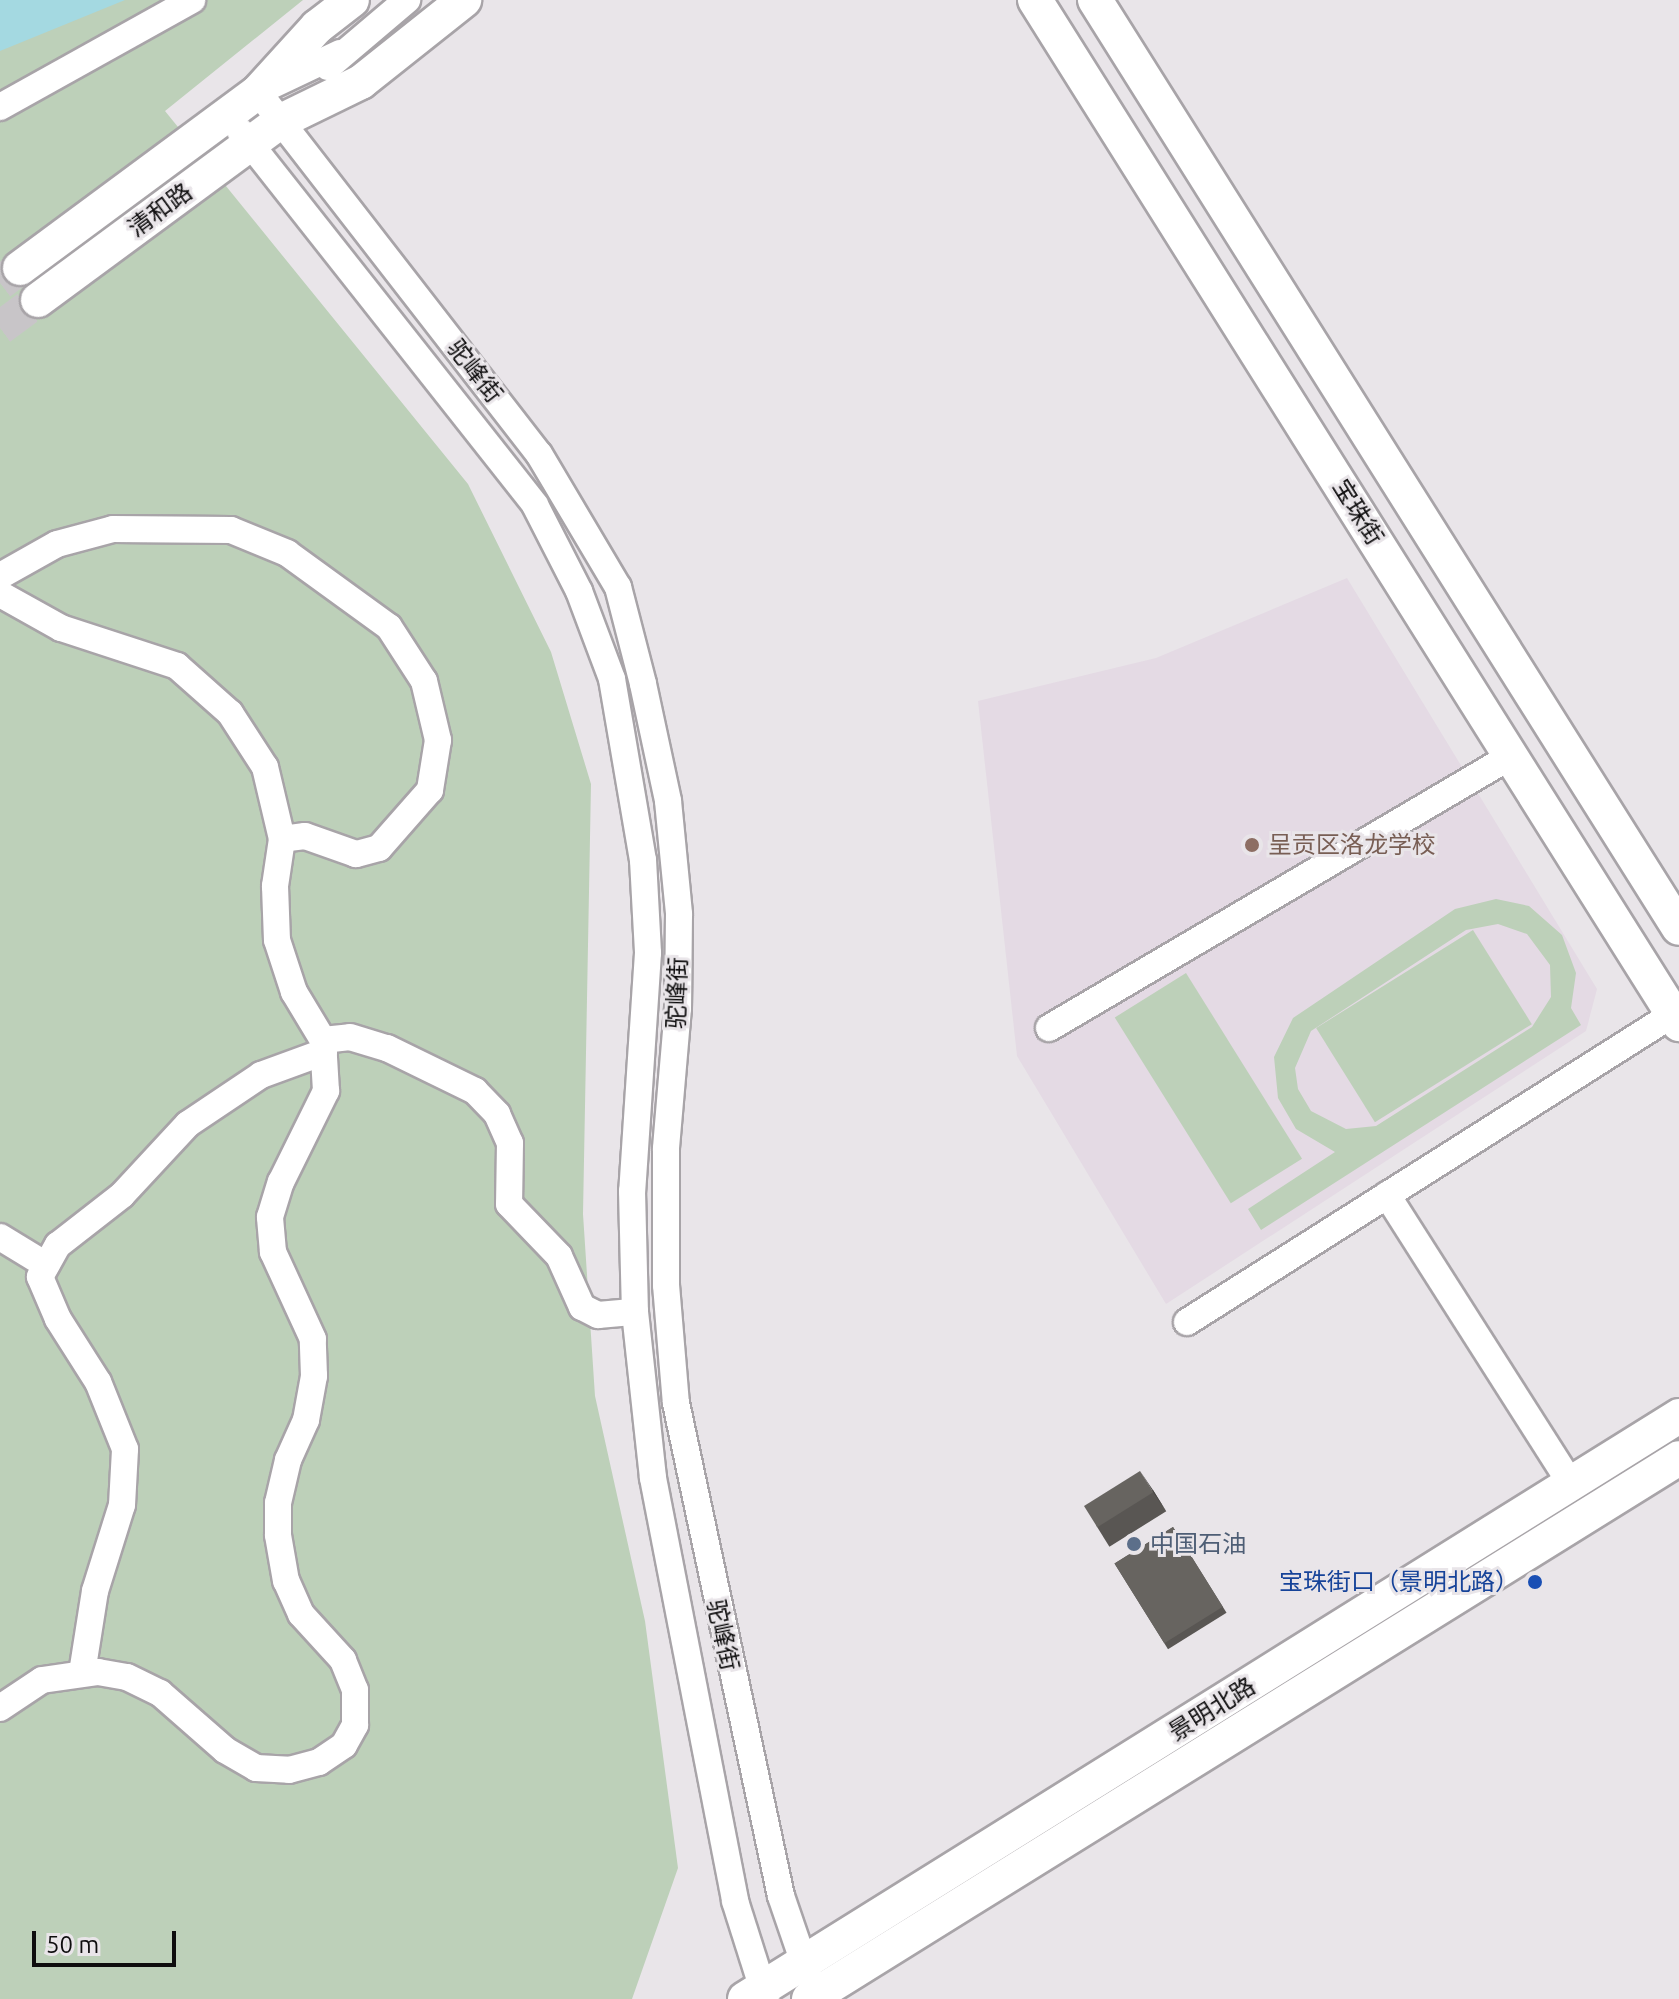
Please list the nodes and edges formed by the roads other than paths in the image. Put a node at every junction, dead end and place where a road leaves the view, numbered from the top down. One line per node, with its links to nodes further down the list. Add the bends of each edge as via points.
1 (192, 0): 9 (street)
2 (352, 0): 8 (main road, 清和路, via 317,27)
3 (407, 0): 7 (street, 清和路)
4 (464, 0): 11 (main road, 清和路, via 361,82)
5 (1035, 0): 17 (main road, 宝珠街)
6 (1095, 0): 19 (main road, 宝珠街)
7 (340, 53): 8 (street, 清和路); 11 (street, 清和路)
8 (258, 92): 10 (main road, 清和路); 11 (street, 驼峰街)
9 (0, 107)
10 (228, 116): 12 (street, 驼峰街); 13 (main road, 清和路)
11 (281, 121): 12 (main road, 清和路); 33 (street, 驼峰街, via 539,454 618,587 668,801 679,914 678,1008 666,1149 666,1285 676,1403 777,1880)
12 (251, 143): 14 (main road, 清和路); 26 (street, 驼峰街, via 535,505 579,591 612,679 643,860 648,953 632,1191)
13 (20, 268)
14 (38, 300)
15 (0, 576): 18 (street, via 57,544 113,529 231,530 287,553 389,627 424,681 438,740 430,790 379,848 356,854 305,836)
16 (0, 594): 18 (street, via 61,628 177,666 220,703 265,767)
17 (1511, 756): 20 (main road, 宝珠街); 21 (street)
18 (282, 839): 22 (street, via 275,886 277,940 294,992)
19 (1679, 928)
20 (1676, 1019): 23 (street)
21 (1049, 1028)
22 (324, 1046): 25 (street, via 261,1075 188,1124 122,1195 58,1245); 26 (street, via 350,1037 387,1048 475,1091 497,1114 510,1143 509,1204 516,1216 559,1256 582,1307 598,1315); 31 (street, via 326,1091 281,1182 270,1217 273,1252 313,1339 314,1376 306,1420 288,1460 278,1503 278,1535 286,1581 301,1614 343,1660 355,1690 355,1725 344,1745 319,1762 289,1770 256,1768 225,1750 160,1693 127,1677)
23 (1387, 1195): 27 (street); 30 (street)
24 (0, 1237): 25 (street)
25 (46, 1265): 31 (street, via 40,1277 58,1319 98,1382 125,1449 122,1505 95,1591)
26 (635, 1312): 34 (street, 驼峰街, via 653,1478)
27 (1187, 1322)
28 (1679, 1416): 30 (main road, 景明北路)
29 (1679, 1458): 35 (main road, 景明北路)
30 (1571, 1484): 33 (main road, 景明北路)
31 (82, 1673): 32 (street, via 42,1680)
32 (0, 1708)
33 (802, 1963): 34 (main road, 景明北路); 35 (street, 驼峰街)
34 (757, 1996)
35 (815, 1997)

